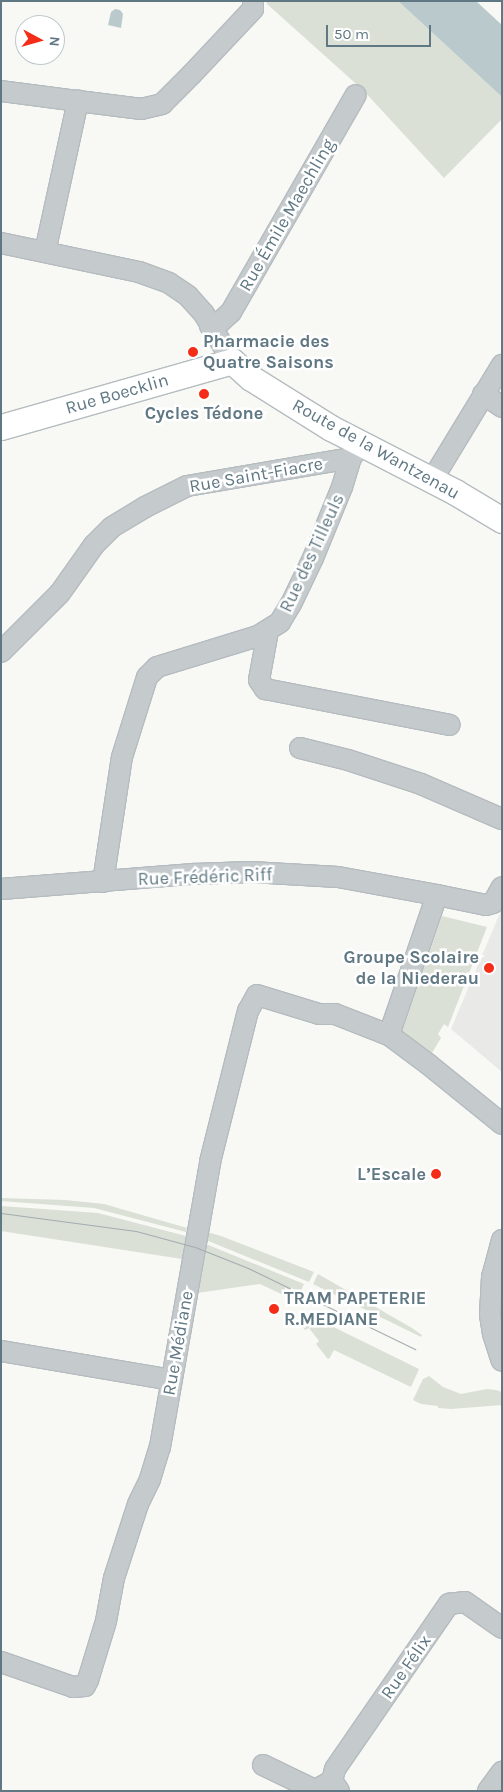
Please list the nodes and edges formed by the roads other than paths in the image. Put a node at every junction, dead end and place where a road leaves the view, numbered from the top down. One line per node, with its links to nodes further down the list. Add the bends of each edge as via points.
1 (253, 5): 4 (street, via 162,104 141,109)
2 (1, 91): 4 (street)
3 (356, 95): 7 (street, Rue Émile Maechling, via 231,312)
4 (78, 101): 6 (street)
5 (1, 243): 6 (street, Route de la Wantzenau)
6 (45, 252): 7 (street, Route de la Wantzenau, via 139,272 169,283 188,296)
7 (210, 326): 8 (street, Route de la Wantzenau)
8 (232, 361): 12 (main road, Rue Boecklin); 13 (main road, Route de la Wantzenau)
9 (502, 365): 10 (street)
10 (482, 394): 11 (street); 14 (street)
11 (502, 407)
12 (1, 427)
13 (355, 451): 14 (main road, Route de la Wantzenau); 16 (street, Rue des Tilleuls, via 302,581 280,622); 17 (street, Rue Saint-Fiacre, via 187,486 144,507 112,526 94,545 60,593)
14 (432, 480): 15 (main road, Route de la Wantzenau)
15 (502, 520)
16 (268, 631): 18 (street, via 259,680 265,689); 21 (street, Rue des Tilleuls, via 211,652 168,662 147,677 122,757)
17 (1, 652)
18 (450, 725)
19 (300, 748): 20 (street, via 421,784)
20 (502, 819)
21 (102, 882): 23 (street, Rue Frédéric Riff); 24 (street, Rue Frédéric Riff, via 251,872 338,877)
22 (502, 887): 24 (street, Rue Frédéric Riff, via 493,904 486,905)
23 (1, 889)
24 (437, 896): 25 (street)
25 (388, 1035): 26 (street); 30 (street, Rue Médiane, via 335,1014 319,1014 256,996 248,1011 210,1162)
26 (502, 1124)
27 (502, 1240): 29 (street, via 492,1277 490,1315)
28 (1, 1351): 30 (street)
29 (502, 1361)
30 (172, 1380): 32 (street, Rue Médiane, via 160,1447 114,1578 106,1621 85,1686 73,1687)
31 (502, 1628): 35 (street, Rue Félix, via 465,1602 449,1604 334,1769)
32 (1, 1662)
33 (263, 1765): 35 (street, via 316,1790)
34 (502, 1772): 36 (street)
35 (335, 1786)
36 (488, 1791)

